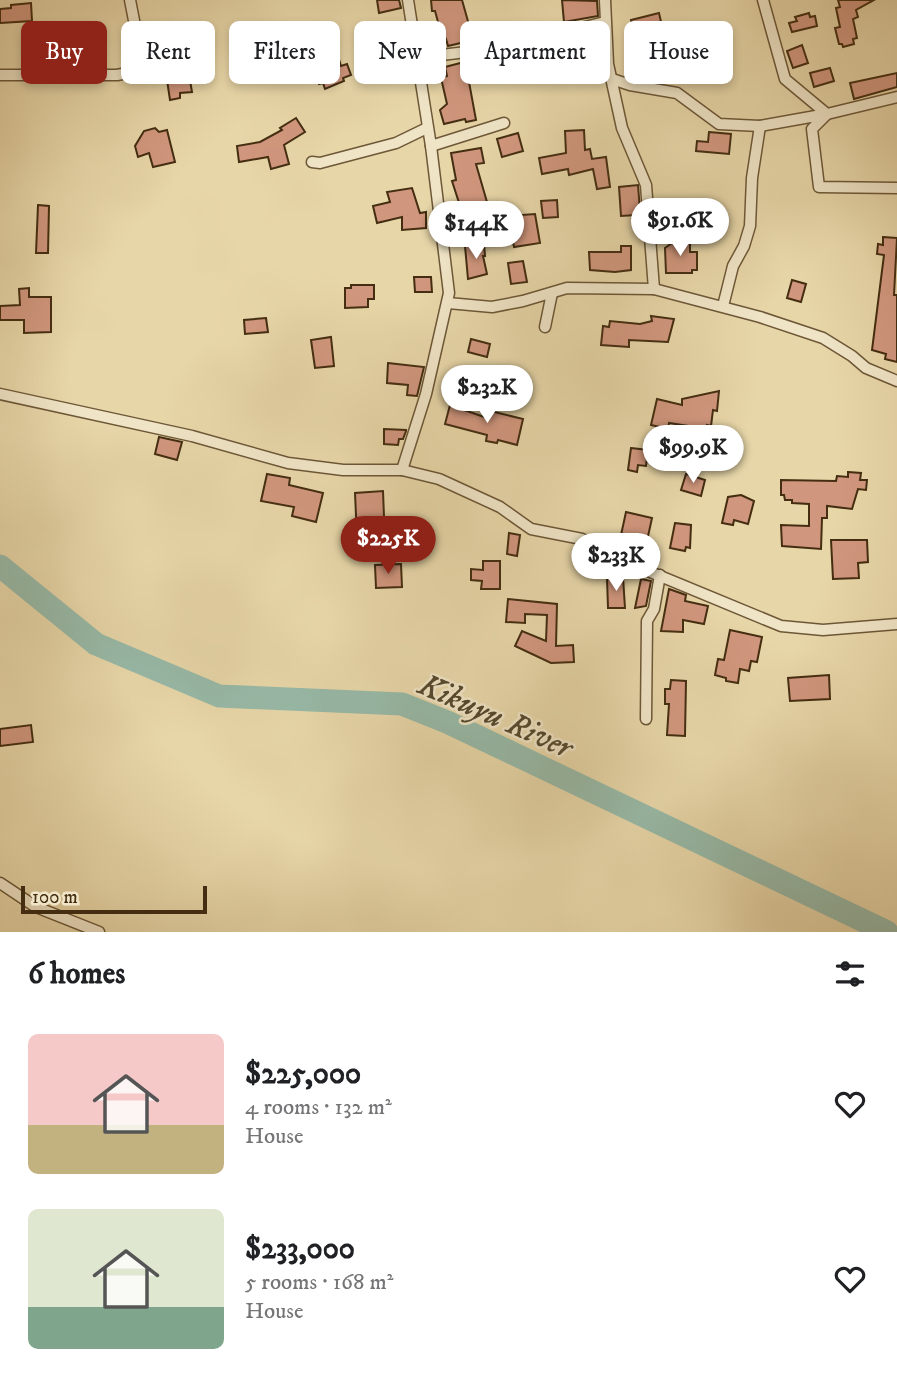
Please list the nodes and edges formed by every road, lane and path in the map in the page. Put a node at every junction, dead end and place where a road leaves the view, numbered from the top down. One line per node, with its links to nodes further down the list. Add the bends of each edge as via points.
1 (130, 0): 8 (street, via 139,46 138,71)
2 (408, 0): 5 (street)
3 (605, 0): 6 (street)
4 (763, 0): 12 (street, via 785,79)
5 (411, 21)
6 (605, 21)
7 (610, 72): 9 (street)
8 (0, 75)
9 (612, 79): 14 (street, via 677,93 719,124); 19 (street, via 625,139 646,185)
10 (420, 84): 15 (street)
11 (897, 97): 12 (street)
12 (827, 114): 14 (street); 18 (street, via 812,129 819,187)
13 (504, 123): 16 (street)
14 (760, 126): 22 (street, via 750,226)
15 (427, 128): 16 (street); 17 (street, via 396,143)
16 (431, 146): 21 (street)
17 (312, 162)
18 (897, 188)
19 (654, 289): 20 (street, via 581,287); 22 (street)
20 (552, 293): 21 (street, via 492,307); 23 (street)
21 (448, 303): 26 (street)
22 (723, 306): 24 (street, via 822,338 866,368)
23 (545, 327)
24 (897, 381)
25 (0, 394): 26 (street, via 191,436 288,463 343,470)
26 (402, 470): 27 (street, via 471,492 531,529 582,539)
27 (660, 575): 28 (street, via 780,626 823,630); 29 (street, via 648,621)
28 (897, 624)
29 (646, 719)
30 (0, 884): 31 (street, via 36,907)
31 (99, 932)

